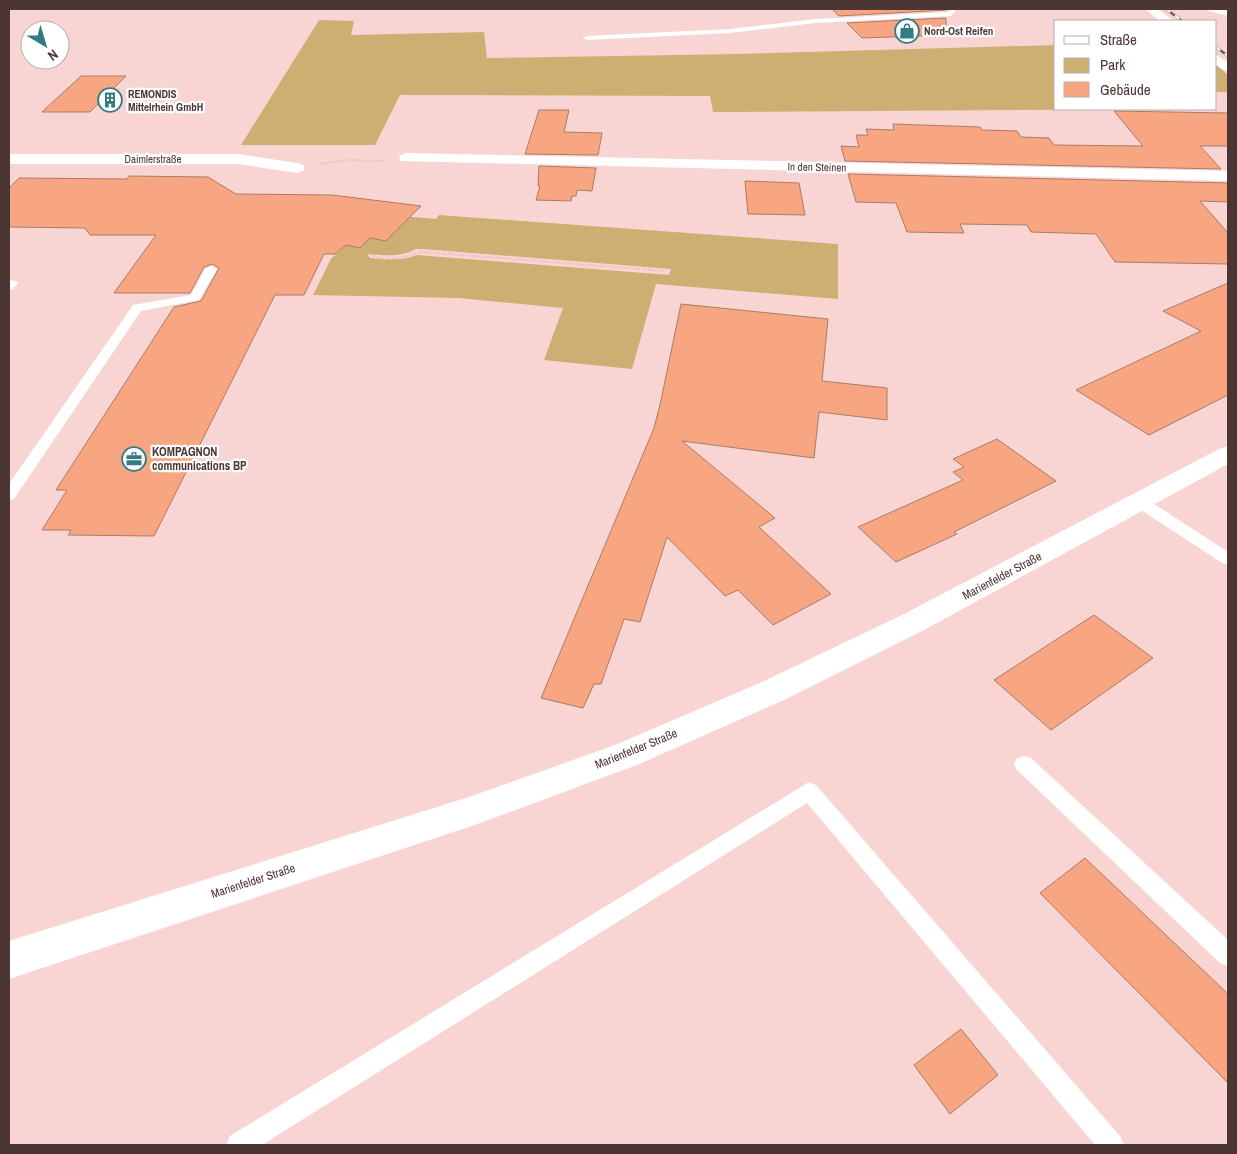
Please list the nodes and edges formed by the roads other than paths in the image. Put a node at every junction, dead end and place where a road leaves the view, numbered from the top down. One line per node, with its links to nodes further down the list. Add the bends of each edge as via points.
1 (954, 9): 6 (lane, via 951,14 816,21 729,32)
2 (1151, 9): 5 (street)
3 (1213, 9): 4 (street)
4 (1228, 12)
5 (1166, 20)
6 (587, 38)
7 (1217, 60): 8 (street)
8 (1228, 68)
9 (407, 158): 12 (street, In den Steinen)
10 (9, 159): 11 (street, Daimlerstraße, via 238,158)
11 (297, 168)
12 (1228, 176)
13 (211, 269): 15 (lane, via 195,298 137,308)
14 (1228, 454): 16 (street, Marienfelder Straße)
15 (9, 495)
16 (1140, 502): 17 (lane); 20 (street, Marienfelder Straße, via 905,627 773,691 626,755 472,811)
17 (1228, 559)
18 (1024, 764): 19 (lane)
19 (1228, 956)
20 (9, 960)
21 (239, 1145): 22 (lane, via 809,792)
22 (1112, 1145)

